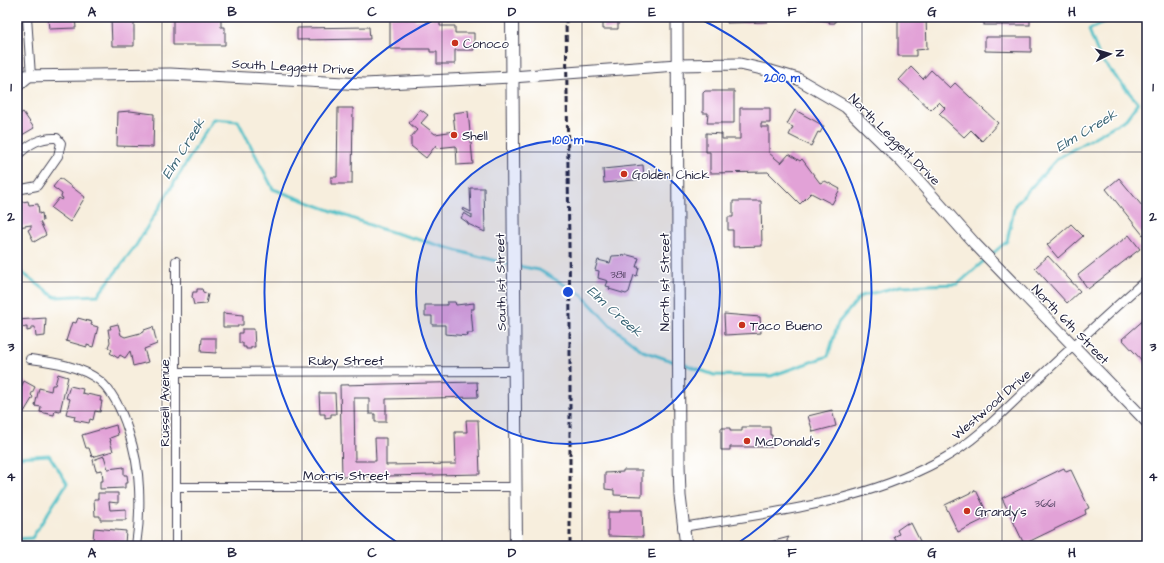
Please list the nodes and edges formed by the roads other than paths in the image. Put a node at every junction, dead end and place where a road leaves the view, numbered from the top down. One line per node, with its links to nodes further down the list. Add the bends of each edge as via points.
1 (27, 17): 7 (street)
2 (512, 17): 8 (main road, South 1st Street)
3 (677, 17): 4 (main road, North 1st Street)
4 (677, 65): 5 (main road, North Leggett Drive); 12 (main road, North Leggett Drive, via 740,64 772,71 798,79 846,107 902,162); 22 (main road, North 1st Street, via 678,389)
5 (567, 74): 8 (main road, South Leggett Drive)
6 (17, 76): 7 (main road, South Leggett Drive)
7 (31, 76): 8 (main road, South Leggett Drive, via 170,74 364,84); 9 (street)
8 (512, 77): 17 (main road, South 1st Street)
9 (17, 88)
10 (17, 156): 11 (street, via 37,140 56,138 61,143 58,156 37,186)
11 (17, 190)
12 (975, 244): 15 (main road, North 6th Street)
13 (176, 261): 18 (street, Russell Avenue)
14 (1147, 279): 15 (street, Westwood Drive)
15 (1073, 347): 19 (main road, North 6th Street); 22 (street, Westwood Drive, via 972,440 942,460 910,475 837,500)
16 (30, 359): 23 (street, via 73,367 99,380 110,393 124,418 139,486 140,519)
17 (515, 371): 18 (street, Ruby Street); 21 (main road, South 1st Street)
18 (176, 372): 20 (street, Russell Avenue)
19 (1147, 422)
20 (176, 487): 21 (street, Morris Street); 24 (street, Russell Avenue)
21 (516, 487): 25 (main road, South 1st Street)
22 (682, 526): 26 (main road, North 1st Street)
23 (136, 546)
24 (176, 546)
25 (516, 546)
26 (686, 546)

